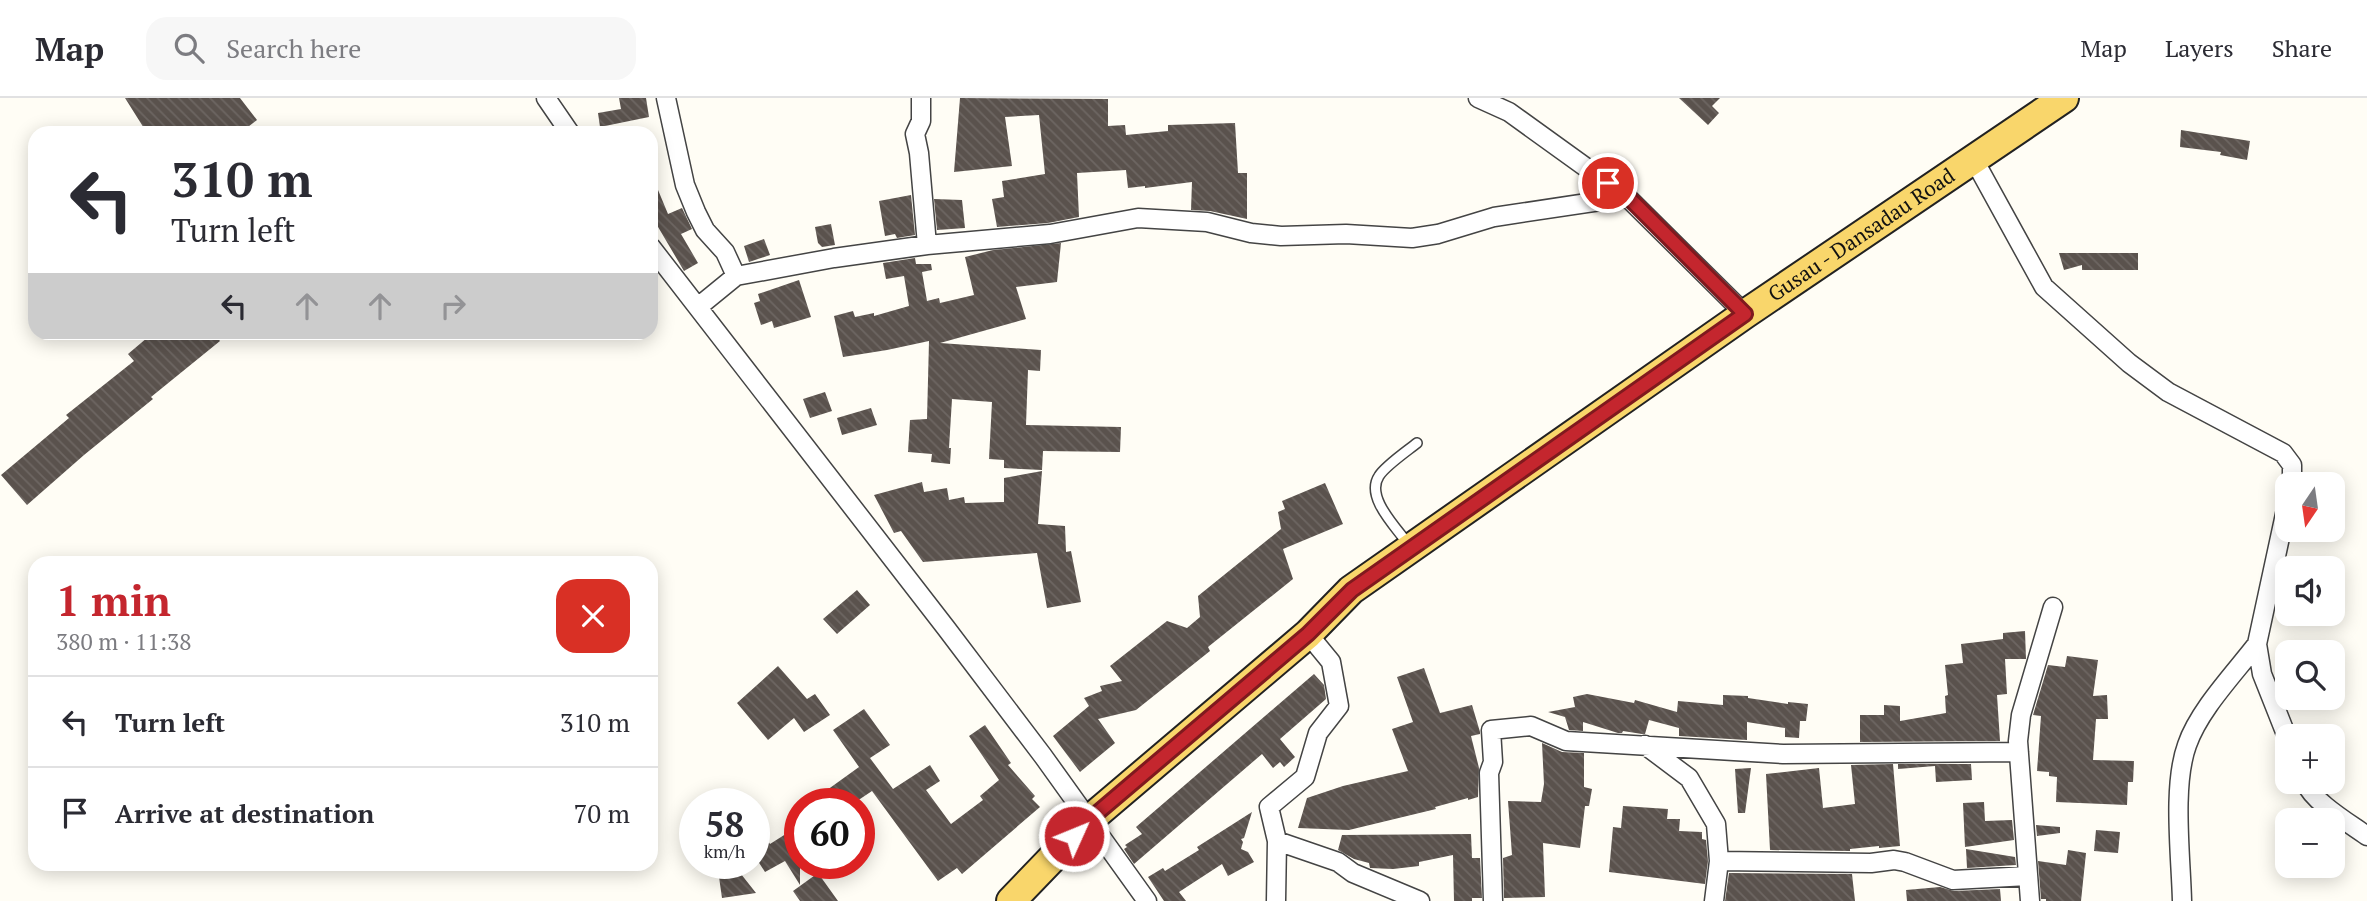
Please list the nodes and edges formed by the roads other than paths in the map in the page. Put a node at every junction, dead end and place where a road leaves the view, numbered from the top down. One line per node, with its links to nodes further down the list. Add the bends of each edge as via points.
1 (546, 98): 6 (street)
2 (666, 98): 11 (street, via 685,185 705,230)
3 (921, 98): 9 (street, via 921,121 915,134)
4 (1478, 98): 8 (street, via 1509,113)
5 (2064, 98): 7 (main road, Gusau - Dansadau Road)
6 (565, 126)
7 (1973, 158): 13 (main road, Gusau - Dansadau Road); 15 (street, via 2044,287 2129,363 2168,392 2283,453)
8 (1628, 197): 9 (street, via 1494,217 1412,239 1280,236 1207,222 1138,218 1049,234); 13 (street)
9 (927, 245): 11 (street)
10 (658, 256): 12 (street)
11 (736, 276): 12 (street)
12 (698, 307): 25 (street)
13 (1745, 314): 17 (main road, Gusau - Dansadau Road)
14 (1417, 443): 17 (lane, via 1379,475 1375,489 1377,500)
15 (2292, 472)
16 (2279, 542): 20 (street)
17 (1411, 548): 19 (main road, Gusau - Dansadau Road, via 1352,590)
18 (2053, 607): 23 (street, via 2021,715)
19 (1308, 634): 25 (main road, Gusau - Dansadau Road); 27 (street, via 1331,663 1339,706 1318,733 1305,777 1269,807)
20 (2257, 644): 21 (street, via 2262,674); 37 (street, via 2186,746 2179,788)
21 (2282, 724)
22 (1645, 745): 23 (street, via 1783,754); 28 (street, via 1689,778 1698,791 1716,824); 34 (street, via 1566,741 1531,726 1491,730)
23 (2019, 752): 29 (street)
24 (2312, 794): 26 (street)
25 (1089, 820): 30 (main road, Gusau - Dansadau Road); 31 (street)
26 (2367, 836)
27 (1277, 841): 32 (street); 33 (street, via 1338,862)
28 (1719, 861): 29 (street, via 1894,860 1952,880); 35 (street)
29 (2028, 876): 36 (street)
30 (1011, 901)
31 (1147, 901)
32 (1276, 901)
33 (1420, 901)
34 (1493, 901)
35 (1714, 901)
36 (2030, 901)
37 (2182, 901)

